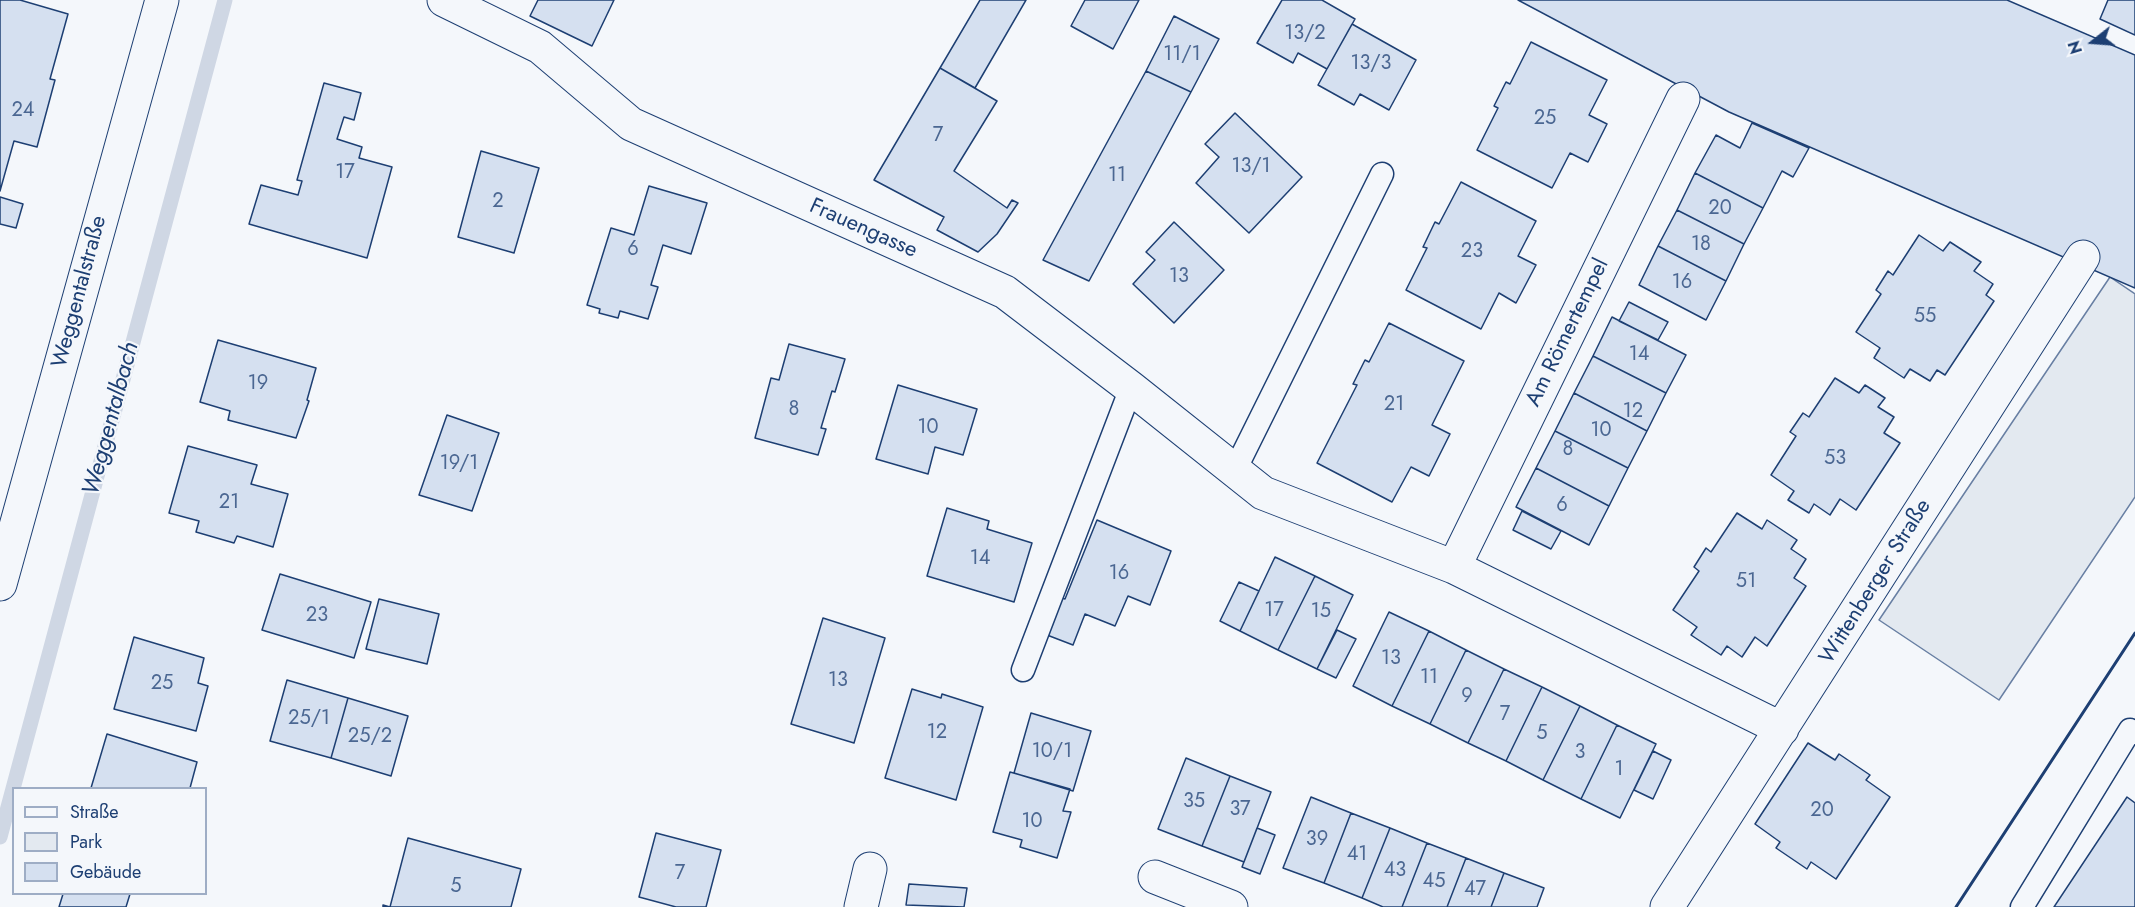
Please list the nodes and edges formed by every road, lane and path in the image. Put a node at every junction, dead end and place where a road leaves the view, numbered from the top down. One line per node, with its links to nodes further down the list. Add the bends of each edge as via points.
1 (162, 0): 9 (street, Weggentalstraße)
2 (444, 0): 6 (street, Frauengasse, via 540,47 631,124 1005,292)
3 (1683, 99): 8 (street, Am Römertempel)
4 (1382, 174): 7 (lane)
5 (2083, 257): 11 (street, Wittenberger Straße)
6 (1131, 388): 7 (street, Frauengasse); 10 (lane)
7 (1235, 470): 8 (street, Frauengasse, via 1263,493)
8 (1454, 567): 11 (street)
9 (0, 584)
10 (1023, 670)
11 (1782, 729): 17 (street, Wittenberger Straße)
12 (2135, 733): 18 (lane, via 2130,730)
13 (870, 869): 15 (street)
14 (1155, 877): 16 (street)
15 (861, 907)
16 (1231, 907)
17 (1667, 907)
18 (2022, 907)

